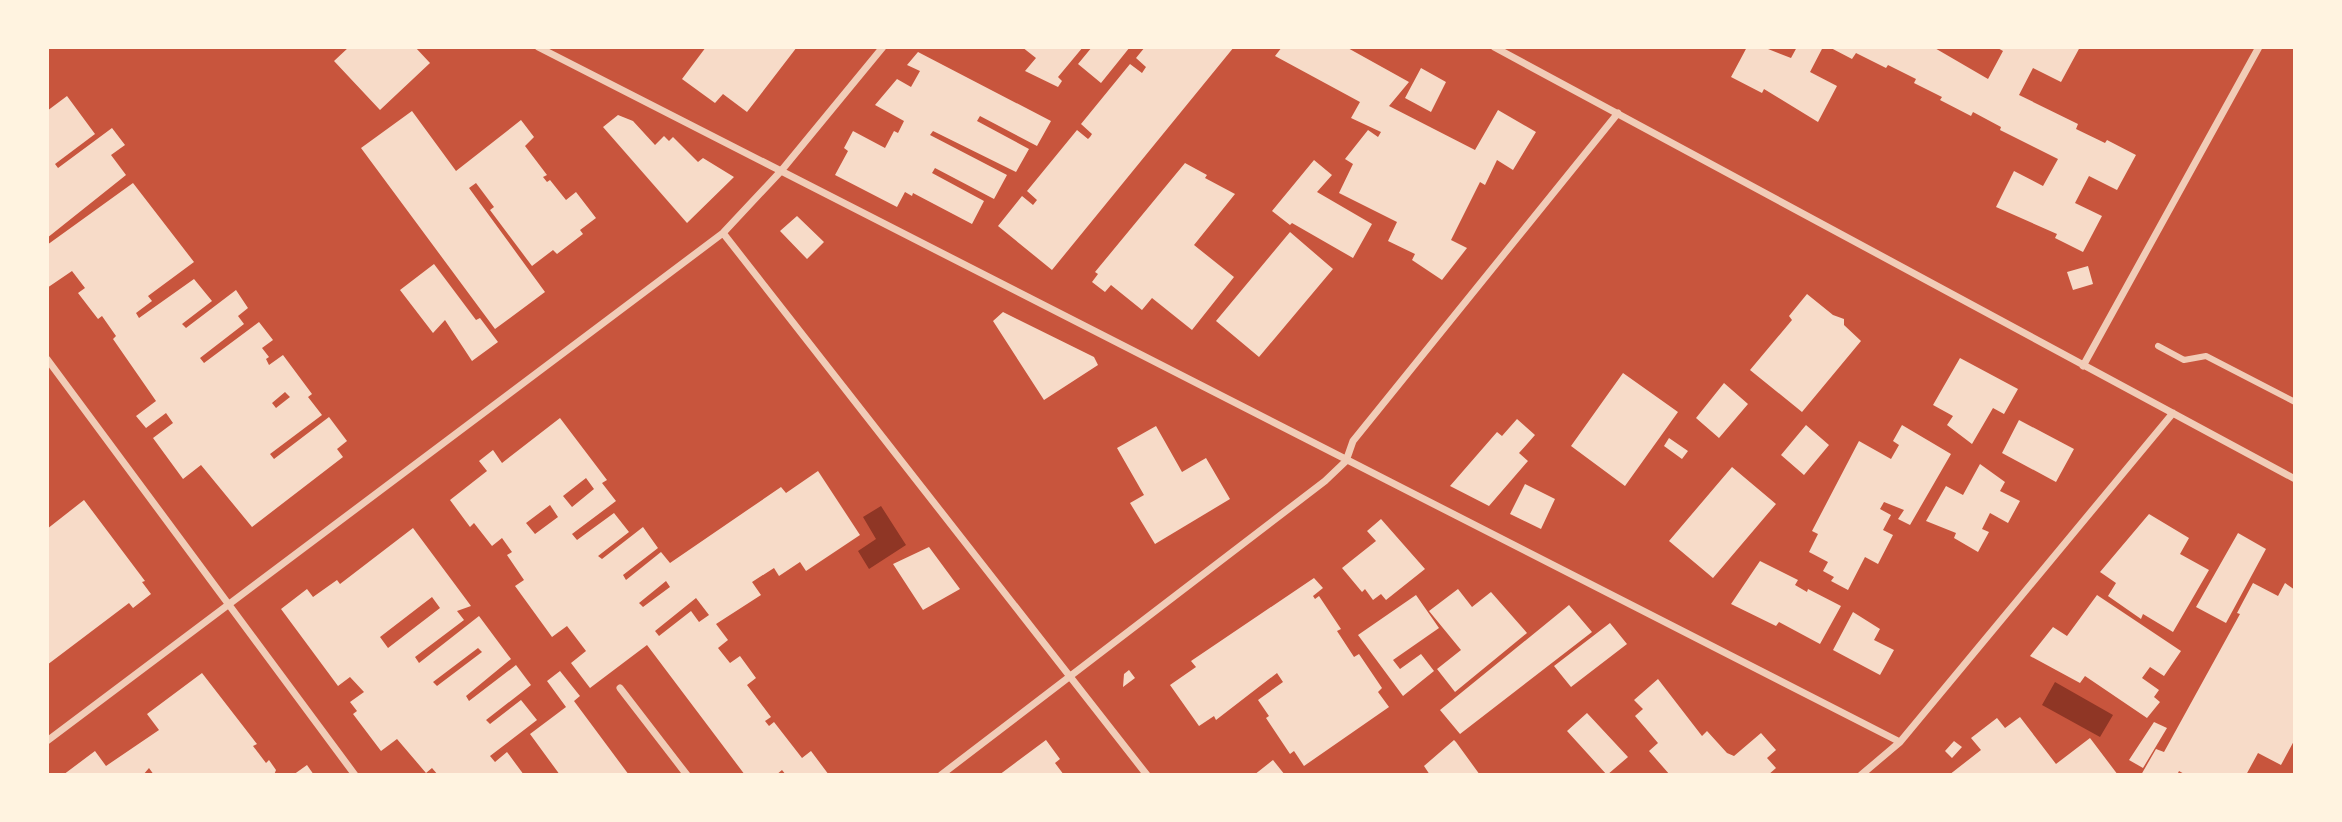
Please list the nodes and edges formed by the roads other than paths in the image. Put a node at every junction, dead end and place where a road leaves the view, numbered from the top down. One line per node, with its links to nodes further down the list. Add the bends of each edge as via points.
1 (538, 47): 6 (street)
2 (883, 47): 6 (street)
3 (1494, 47): 5 (street)
4 (2259, 47): 10 (street)
5 (1618, 113): 10 (street); 13 (street, via 1353,440)
6 (781, 171): 7 (street); 13 (street)
7 (723, 233): 15 (street); 16 (street)
8 (2158, 346): 11 (street, via 2184,360 2206,356)
9 (47, 359): 15 (street)
10 (2083, 366): 12 (street)
11 (2295, 402)
12 (2173, 413): 14 (street); 19 (street)
13 (1346, 461): 16 (street); 19 (street)
14 (2295, 479)
15 (226, 605): 18 (street); 20 (street)
16 (1072, 675): 22 (street); 23 (street)
17 (620, 688): 21 (street)
18 (47, 741)
19 (1900, 742): 24 (street)
20 (355, 775)
21 (687, 775)
22 (941, 775)
23 (1147, 775)
24 (1861, 775)

